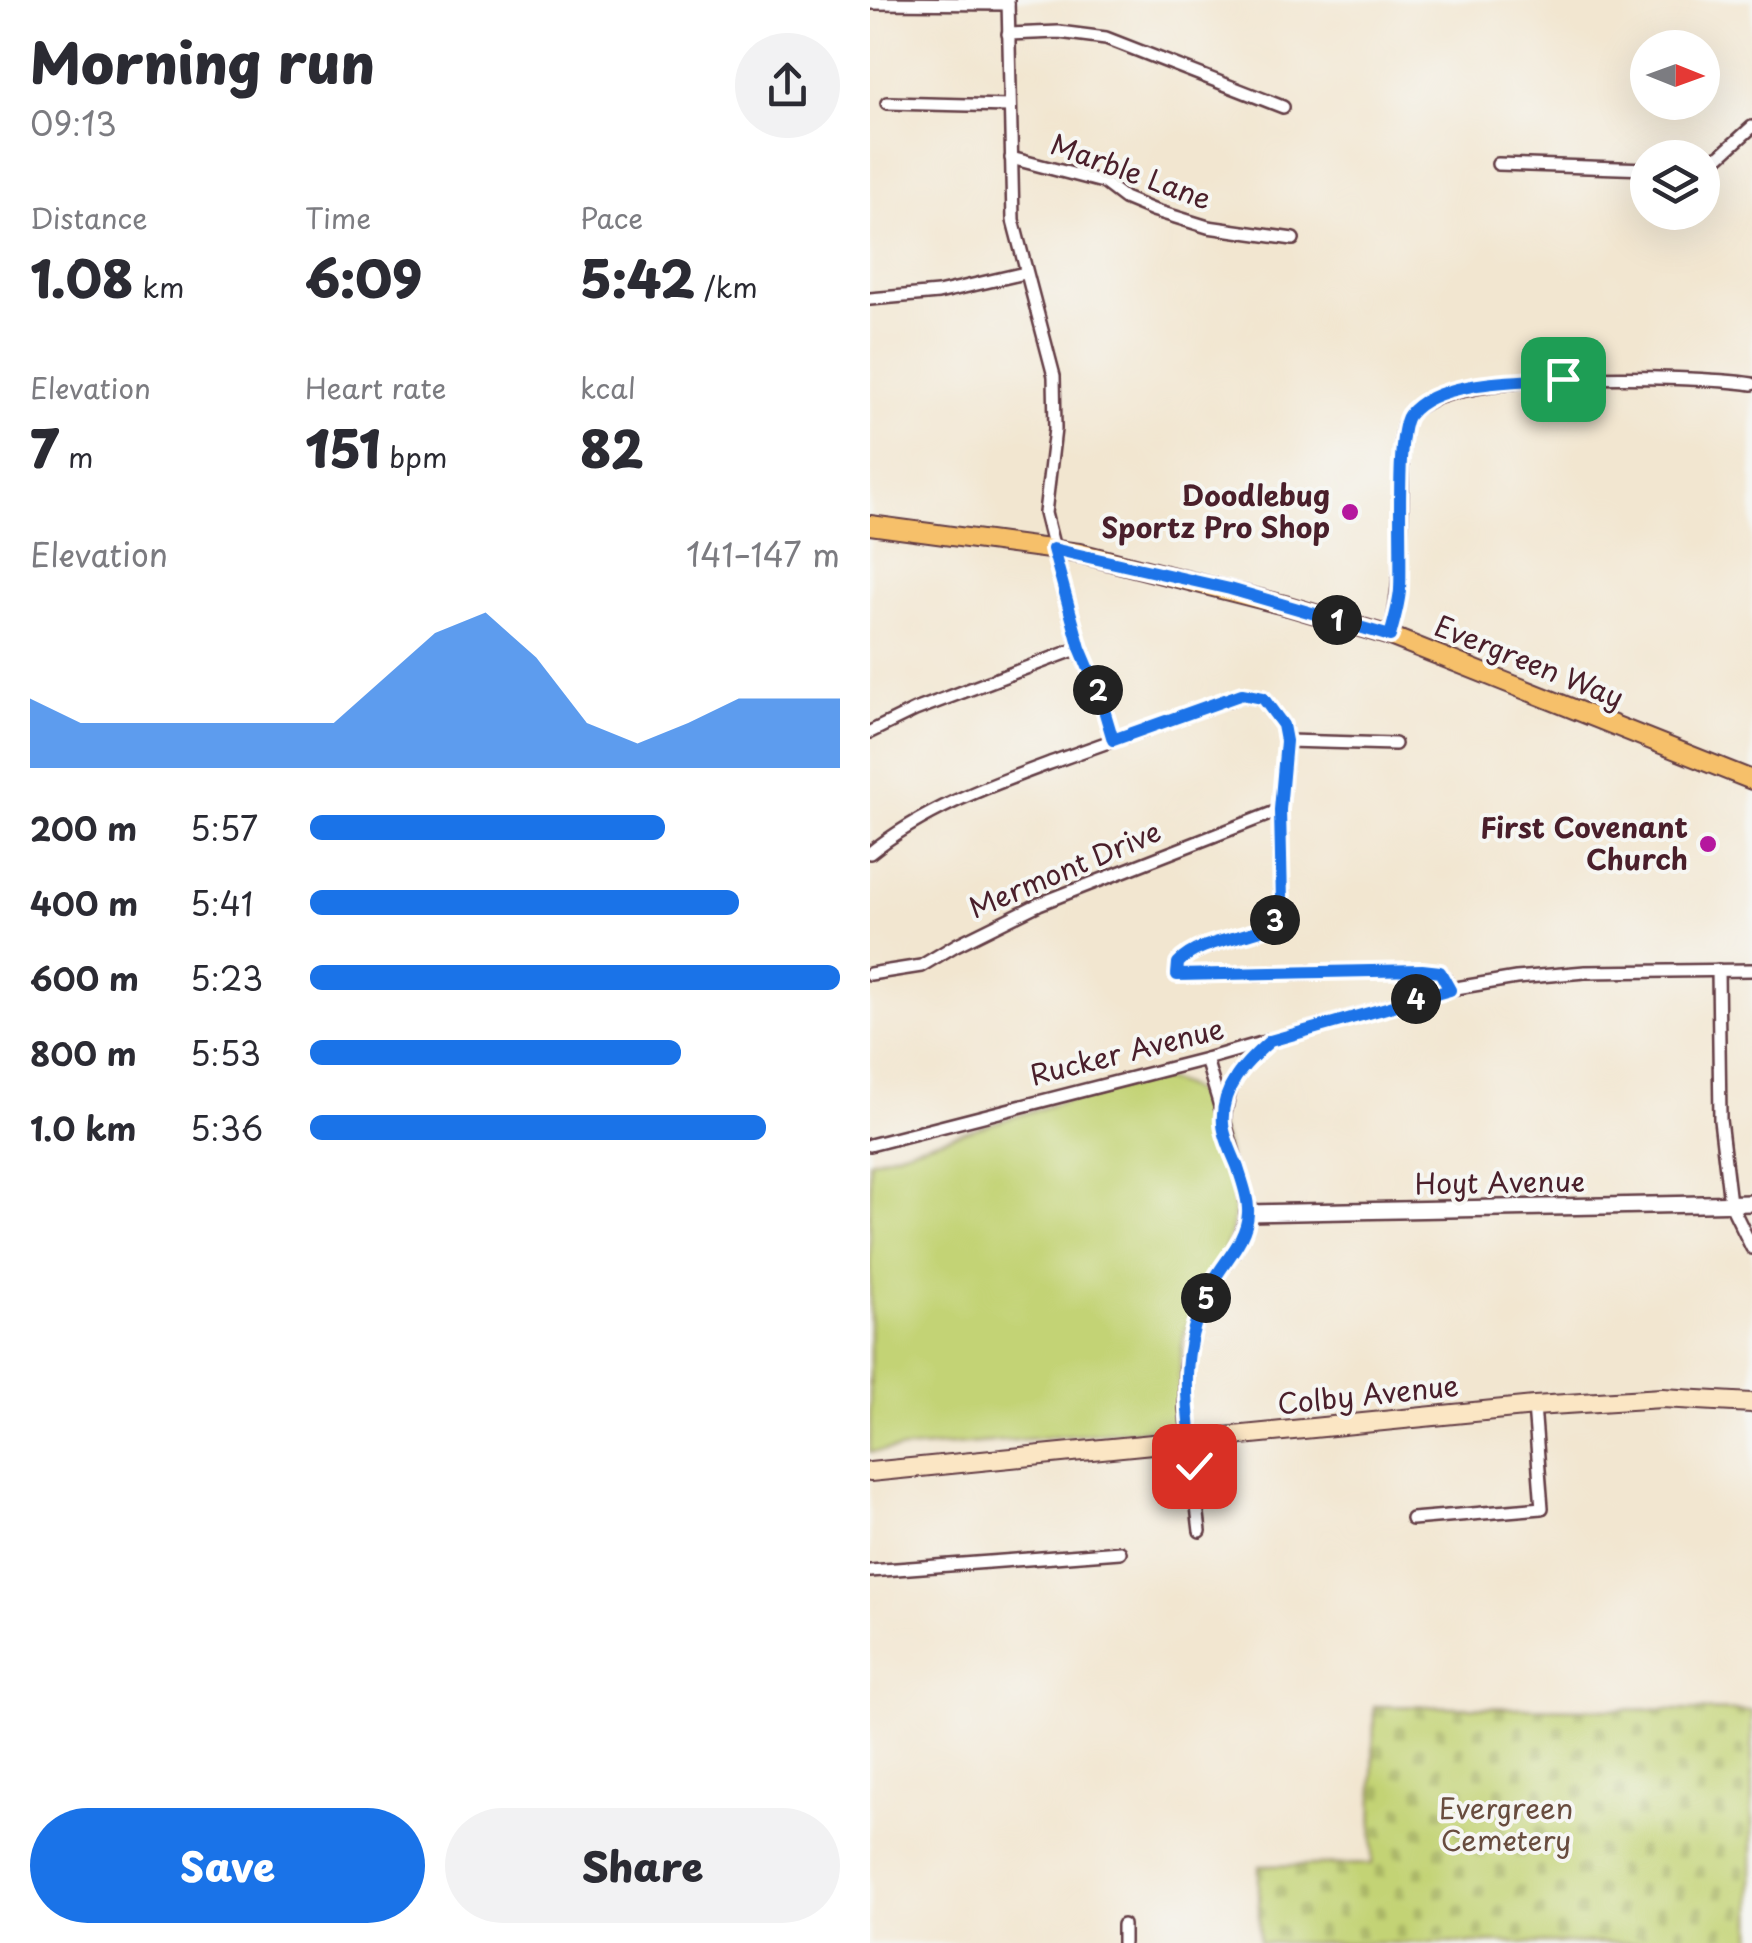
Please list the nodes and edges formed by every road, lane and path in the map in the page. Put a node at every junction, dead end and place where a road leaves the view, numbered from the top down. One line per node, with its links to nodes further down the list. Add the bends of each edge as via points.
1 (1008, 2): 2 (street); 3 (street)
2 (870, 3)
3 (1008, 34): 5 (street); 6 (street, via 1106,38)
4 (887, 103): 5 (street)
5 (1009, 106): 9 (street)
6 (1283, 107)
7 (1752, 126): 8 (street)
8 (1720, 156)
9 (1011, 158): 12 (street, Marble Lane, via 1104,182 1124,198 1208,227); 13 (street, via 1013,220)
10 (1498, 164): 11 (street)
11 (1630, 168)
12 (1294, 238)
13 (1025, 273): 14 (street, via 938,293); 17 (street, via 1054,376 1045,513)
14 (870, 299)
15 (1752, 384): 18 (street, via 1563,379 1483,385 1410,412 1404,424 1400,596)
16 (870, 525): 17 (main road, Evergreen Way)
17 (1053, 549): 18 (main road, Evergreen Way, via 1230,589); 19 (street)
18 (1390, 636): 24 (main road, Evergreen Way)
19 (1080, 648): 20 (street); 21 (street)
20 (870, 732)
21 (1113, 740): 22 (street, via 1242,694 1263,698); 26 (street, via 944,806)
22 (1286, 741): 23 (street); 25 (street)
23 (1395, 744)
24 (1752, 780)
25 (1280, 810): 29 (street, Mermont Drive, via 1039,904 921,966); 30 (street, via 1282,903 1273,925 1188,952 1177,975 1422,970 1440,972)
26 (870, 853)
27 (1718, 970): 28 (street, Rucker Avenue); 30 (street, Rucker Avenue, via 1585,972); 36 (street, via 1720,1120)
28 (1752, 970)
29 (870, 974)
30 (1450, 990): 31 (street, Rucker Avenue)
31 (1270, 1041): 32 (street, Rucker Avenue); 33 (street, via 1229,1085)
32 (1206, 1059): 33 (street); 34 (street, Rucker Avenue)
33 (1223, 1124): 37 (street)
34 (870, 1144)
35 (1752, 1203): 36 (street, Hoyt Avenue)
36 (1730, 1204): 37 (street, Hoyt Avenue); 38 (street)
37 (1248, 1213): 41 (street, via 1193,1332 1185,1408)
38 (1752, 1248)
39 (1752, 1403): 40 (main road, Colby Avenue, via 1662,1398)
40 (1534, 1406): 41 (main road, Colby Avenue); 43 (street, via 1542,1508)
41 (1191, 1440): 42 (main road, Colby Avenue); 44 (street)
42 (870, 1472)
43 (1412, 1519)
44 (1200, 1531)
45 (1120, 1552): 46 (street)
46 (870, 1571)
47 (1122, 1925): 48 (street)
48 (1123, 1943)

